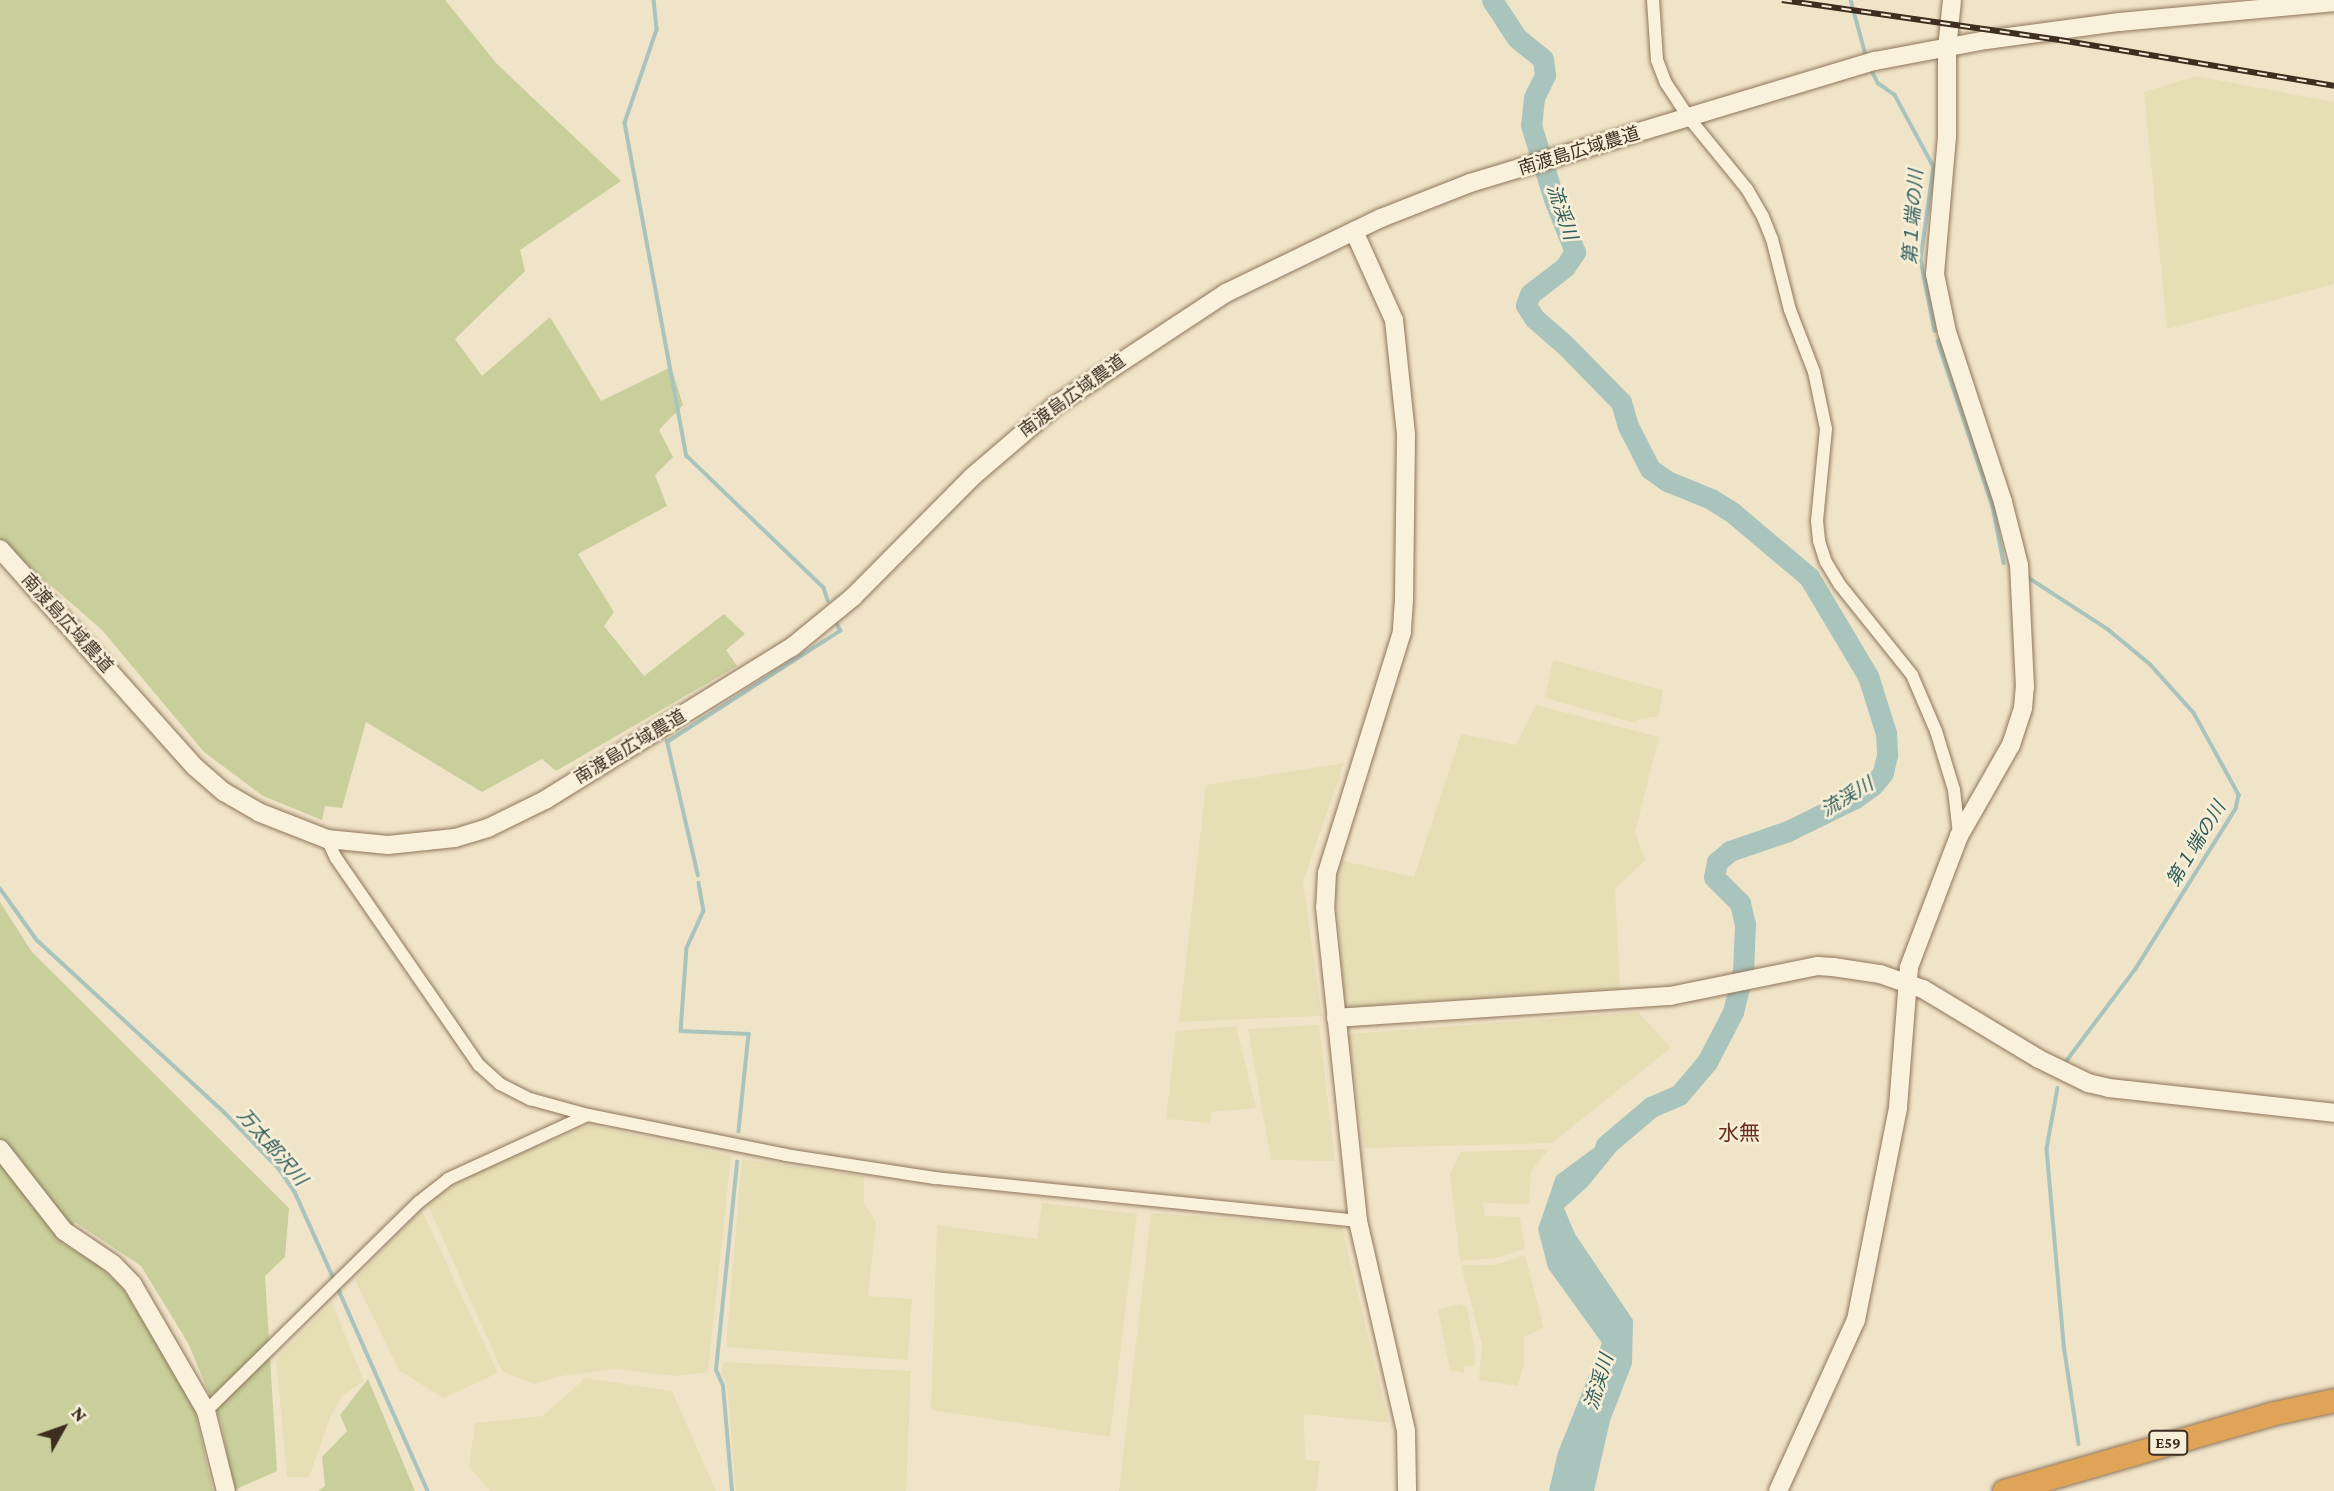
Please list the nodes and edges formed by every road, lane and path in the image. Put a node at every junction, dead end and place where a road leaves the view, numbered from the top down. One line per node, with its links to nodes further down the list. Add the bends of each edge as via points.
1 (1653, 0): 5 (street, via 1657,60)
2 (1952, 0): 4 (street)
3 (2334, 2): 4 (street, 南渡島広域農道, via 2120,22)
4 (1947, 49): 5 (street, 南渡島広域農道, via 1869,62); 8 (street, via 1947,136 1935,274 1947,332 2017,555 2025,687 2011,745)
5 (1689, 118): 6 (street, 南渡島広域農道, via 1470,183); 8 (street, via 1747,189 1772,239 1790,310 1824,407 1819,541 1840,585 1912,675 1954,790)
6 (1354, 231): 9 (street, 南渡島広域農道, via 1226,293 1056,405 972,477 825,622 731,686 545,800 488,828 455,838 388,845); 11 (street, via 1394,320 1406,435 1404,600 1402,632 1327,873 1325,907)
7 (0, 549): 9 (street, 南渡島広域農道, via 195,767 258,812)
8 (1959, 836): 10 (street)
9 (327, 839): 13 (street, via 336,859 488,1075 530,1099)
10 (1907, 983): 11 (street, via 1833,967 1697,992 1607,1002); 12 (street, via 2088,1083); 20 (street, via 1898,1107 1856,1320)
11 (1336, 1018): 15 (street)
12 (2334, 1113)
13 (588, 1115): 15 (street, via 786,1155 935,1178); 17 (street, via 448,1179)
14 (0, 1149): 17 (street, via 64,1231 113,1264 132,1285)
15 (1358, 1221): 19 (street, via 1406,1431)
16 (2334, 1400): 21 (highway, E59, via 2270,1414)
17 (206, 1411): 18 (street)
18 (226, 1491)
19 (1407, 1491)
20 (1778, 1491)
21 (2004, 1491)

